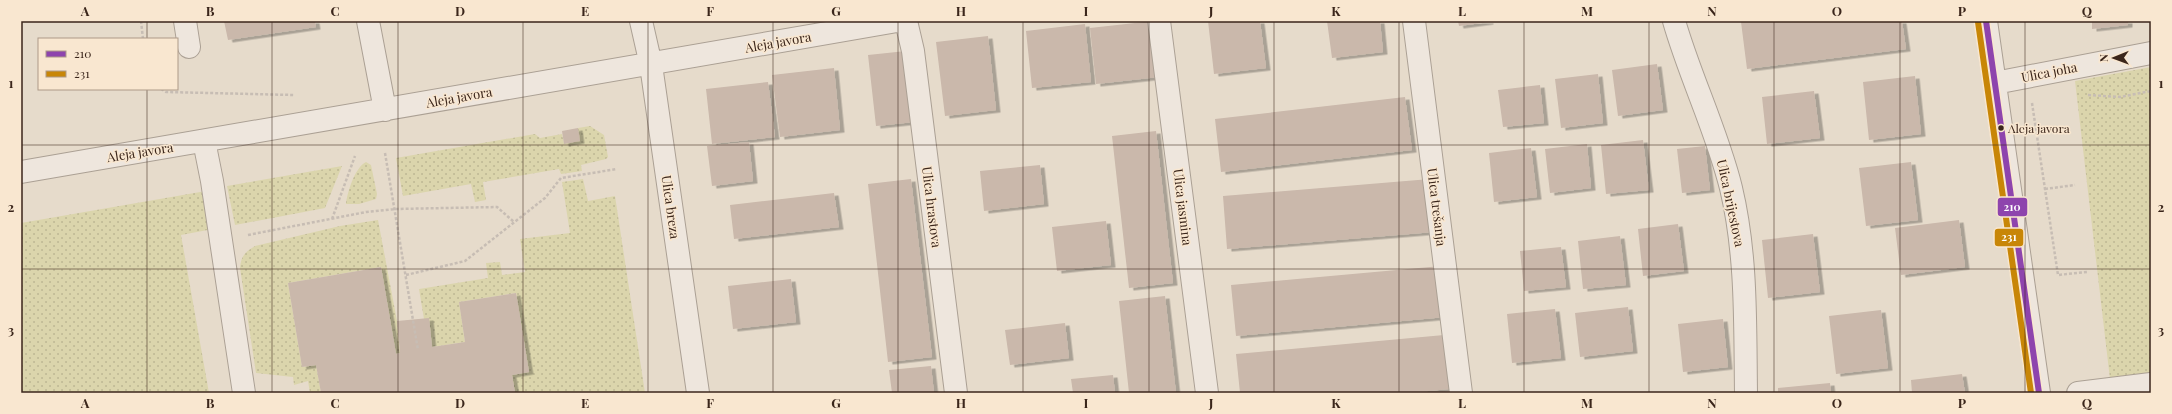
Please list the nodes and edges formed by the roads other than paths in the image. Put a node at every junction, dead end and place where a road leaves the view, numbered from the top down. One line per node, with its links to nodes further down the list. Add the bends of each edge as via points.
1 (185, 21): 10 (street)
2 (368, 21): 14 (street)
3 (641, 21): 12 (street, Ulica breza)
4 (897, 21): 12 (street, Aleja javora)
5 (906, 21): 20 (street, Ulica hrastova, via 913,51)
6 (1159, 21): 21 (street, Ulica jasmina)
7 (1414, 21): 22 (street, Ulica trešanja)
8 (1674, 21): 23 (street, Ulica brijestova, via 1731,187 1744,268)
9 (1986, 21): 13 (street)
10 (189, 47)
11 (2151, 53): 13 (street, Ulica joha)
12 (651, 65): 14 (street, Aleja javora); 19 (street, Ulica breza)
13 (1995, 83): 24 (street)
14 (385, 110): 15 (street, Aleja javora)
15 (204, 142): 16 (street, Aleja javora); 18 (street)
16 (21, 172)
17 (2151, 384): 25 (street)
18 (244, 393)
19 (698, 393)
20 (956, 393)
21 (1207, 393)
22 (1461, 393)
23 (1746, 393)
24 (2039, 393)
25 (2078, 393)

